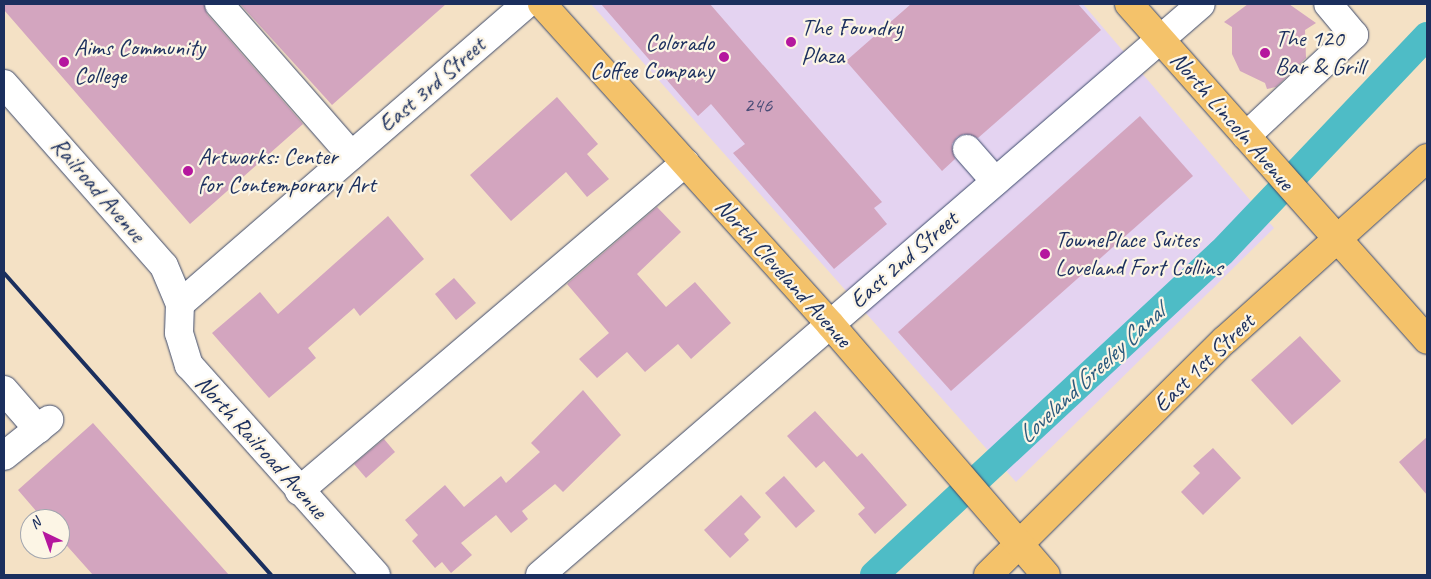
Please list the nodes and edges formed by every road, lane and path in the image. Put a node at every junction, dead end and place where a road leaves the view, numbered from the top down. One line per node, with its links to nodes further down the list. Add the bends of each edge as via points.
1 (219, 4): 11 (street)
2 (526, 4): 11 (street, East 3rd Street)
3 (542, 4): 13 (main road, North Cleveland Avenue)
4 (1130, 4): 7 (main road, North Lincoln Avenue)
5 (1201, 4): 7 (street, East 2nd Street)
6 (1328, 4): 9 (street, via 1354,35)
7 (1160, 39): 9 (main road, North Lincoln Avenue); 14 (street, East 2nd Street)
8 (4, 84): 16 (street, Railroad Avenue, via 164,266)
9 (1254, 145): 15 (main road, North Lincoln Avenue)
10 (967, 149): 14 (street)
11 (351, 155): 16 (street, East 3rd Street)
12 (1427, 158): 15 (main road, East 1st Street)
13 (685, 163): 17 (main road, North Cleveland Avenue); 21 (street)
14 (995, 181): 17 (street, East 2nd Street)
15 (1336, 237): 18 (main road, North Lincoln Avenue); 22 (main road, East 1st Street)
16 (180, 304): 21 (street, North Railroad Avenue, via 179,333 189,366)
17 (830, 324): 22 (main road, North Cleveland Avenue); 24 (street, East 2nd Street)
18 (1427, 340)
19 (4, 390): 20 (street, via 43,425)
20 (4, 456)
21 (299, 491): 23 (street, North Railroad Avenue)
22 (1019, 545): 25 (main road, East 1st Street); 26 (main road, North Cleveland Avenue)
23 (376, 575)
24 (540, 575)
25 (988, 575)
26 (1046, 575)

